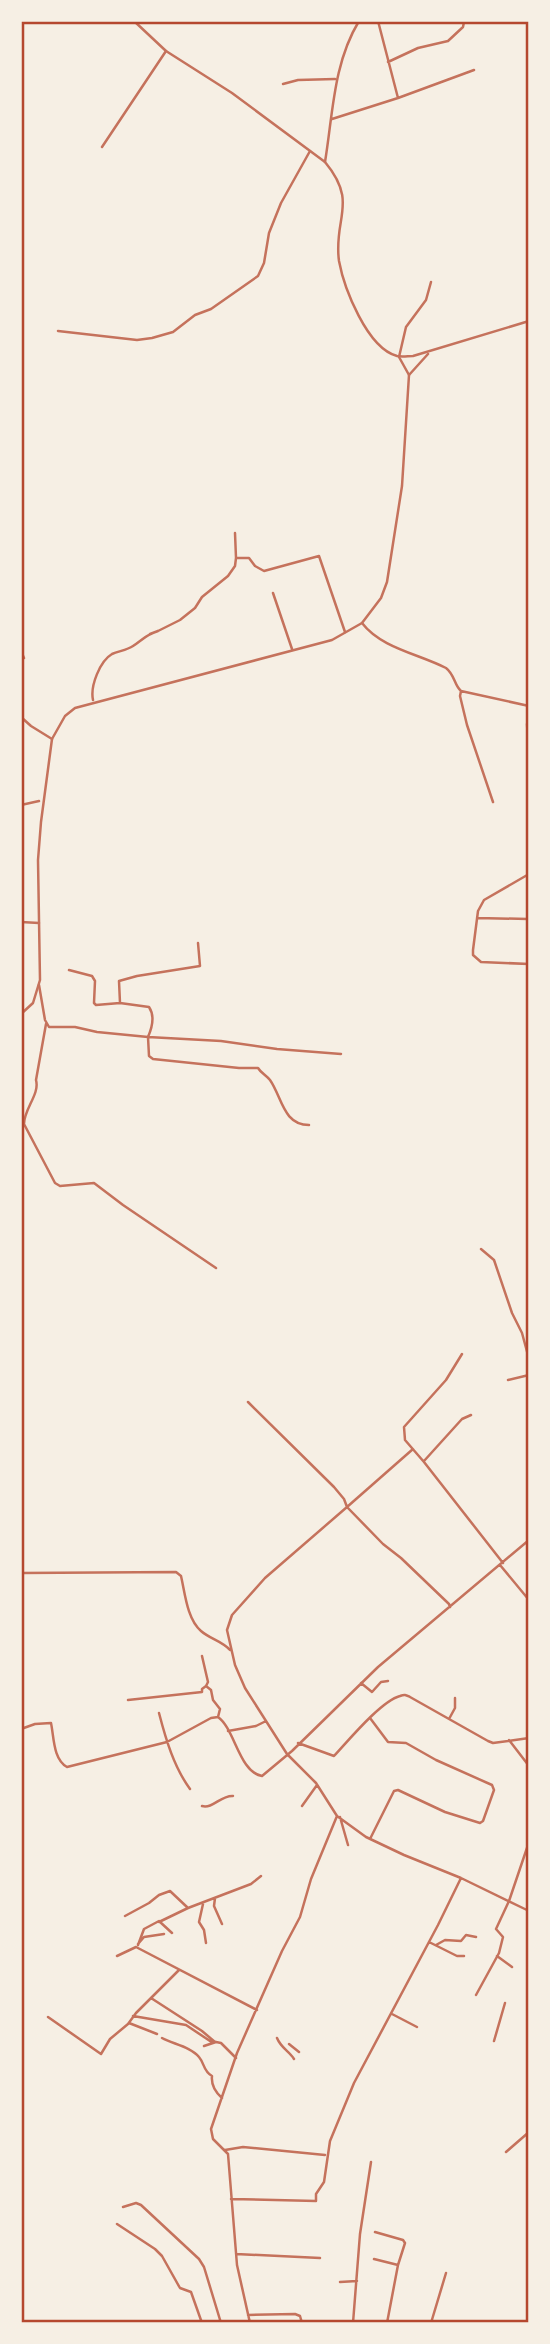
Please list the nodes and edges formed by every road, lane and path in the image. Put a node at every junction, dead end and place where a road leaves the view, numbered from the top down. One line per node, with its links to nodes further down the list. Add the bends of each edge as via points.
1 (134, 21): 5 (street)
2 (359, 21): 8 (street)
3 (378, 21): 6 (street)
4 (464, 22): 6 (street, via 448,41)
5 (166, 51): 12 (street); 13 (street, via 232,93)
6 (388, 62): 10 (street)
7 (474, 70): 10 (street)
8 (336, 79): 9 (street); 11 (street)
9 (283, 83)
10 (398, 99): 11 (street)
11 (332, 119): 14 (street)
12 (103, 147)
13 (310, 152): 14 (street); 17 (street, via 281,203 258,276 173,332 152,338)
14 (325, 162): 19 (street, via 344,199 339,259 350,296 371,334)
15 (431, 282): 19 (street, via 426,300 407,327)
16 (529, 321): 18 (street)
17 (58, 331)
18 (428, 354): 19 (street); 20 (street)
19 (399, 356): 20 (street)
20 (409, 375): 24 (street, via 402,486 387,582)
21 (234, 533): 22 (street)
22 (236, 558): 25 (street, via 249,558 264,571 319,556); 30 (street, via 229,576 180,620 110,655 91,691)
23 (273, 593): 27 (street)
24 (362, 623): 25 (street); 29 (street, via 380,639 446,668)
25 (345, 633): 27 (street)
26 (21, 651): 28 (street)
27 (293, 652): 34 (street, via 75,708)
28 (24, 659)
29 (461, 691): 31 (street); 37 (street, via 467,725)
30 (93, 699)
31 (529, 706)
32 (21, 717): 34 (street)
33 (529, 720): 35 (street)
34 (52, 738): 43 (street, via 38,848)
35 (529, 757)
36 (39, 801): 38 (street)
37 (493, 802)
38 (21, 805)
39 (529, 874): 40 (street, via 484,900)
40 (477, 918): 41 (street); 45 (street, via 472,950 477,960)
41 (528, 919)
42 (21, 922): 43 (street)
43 (39, 923): 47 (street)
44 (198, 943): 48 (street, via 200,966 119,981)
45 (529, 964)
46 (69, 970): 48 (street, via 92,976 96,1005)
47 (39, 985): 49 (street, via 33,1003); 50 (street)
48 (120, 1003): 51 (street, via 151,1009)
49 (21, 1014)
50 (46, 1024): 51 (street); 55 (street, via 38,1086 24,1124 55,1184 94,1182)
51 (148, 1037): 52 (street); 53 (street, via 153,1059 258,1068 286,1114 299,1125)
52 (341, 1054)
53 (309, 1125)
54 (481, 1249): 57 (street, via 494,1261)
55 (216, 1268)
56 (462, 1354): 62 (street, via 446,1381 404,1427 405,1440)
57 (529, 1359)
58 (529, 1375): 59 (street)
59 (508, 1380)
60 (248, 1402): 64 (street, via 334,1487)
61 (471, 1415): 63 (street, via 462,1419)
62 (413, 1449): 63 (street); 64 (street)
63 (424, 1462): 66 (street)
64 (347, 1507): 69 (street); 70 (street, via 265,1578 232,1615 227,1630)
65 (529, 1540): 66 (street)
66 (502, 1564): 68 (street); 69 (street)
67 (21, 1573): 70 (street, via 176,1572 195,1624)
68 (529, 1600)
69 (450, 1607): 73 (street)
70 (230, 1651): 81 (street, via 245,1688)
71 (202, 1656): 74 (street)
72 (388, 1681): 73 (street, via 372,1692)
73 (361, 1683): 87 (street)
74 (206, 1686): 76 (street, via 202,1692); 78 (street, via 220,1709)
75 (455, 1698): 80 (street)
76 (128, 1700)
77 (159, 1713): 86 (street)
78 (218, 1717): 83 (street); 86 (street)
79 (370, 1718): 80 (street, via 402,1695); 87 (street, via 334,1755); 96 (street, via 388,1742 406,1743 494,1790 480,1823 394,1791)
80 (449, 1719): 85 (street, via 493,1743)
81 (266, 1721): 83 (street); 88 (street)
82 (21, 1729): 86 (street, via 51,1723 51,1737 67,1768)
83 (229, 1731): 88 (street, via 257,1776)
84 (529, 1738): 85 (street)
85 (509, 1740): 89 (street)
86 (167, 1742): 91 (street)
87 (298, 1742): 88 (street)
88 (287, 1754): 90 (street)
89 (529, 1766)
90 (317, 1785): 94 (street); 95 (street)
91 (190, 1789)
92 (233, 1796): 93 (street)
93 (202, 1806)
94 (302, 1806)
95 (338, 1816): 96 (street); 98 (street); 126 (street, via 300,1917)
96 (370, 1839): 102 (street)
97 (529, 1842): 99 (street)
98 (348, 1845)
99 (523, 1863): 100 (street); 104 (street)
100 (529, 1865)
101 (261, 1876): 103 (street)
102 (460, 1878): 104 (street); 114 (street)
103 (215, 1898): 105 (street); 110 (street)
104 (509, 1901): 107 (street); 120 (street, via 496,1929 503,1937)
105 (203, 1902): 106 (street); 115 (street, via 199,1922)
106 (188, 1908): 108 (street, via 170,1891); 109 (street)
107 (529, 1911)
108 (125, 1916)
109 (159, 1922): 111 (street); 117 (street, via 144,1929)
110 (222, 1924)
111 (172, 1933)
112 (164, 1934): 117 (street, via 144,1937)
113 (476, 1937): 116 (street, via 466,1935 461,1941 445,1940)
114 (429, 1941): 116 (street); 127 (street)
115 (206, 1943)
116 (436, 1945): 119 (street)
117 (137, 1946): 118 (street); 122 (street)
118 (117, 1956)
119 (464, 1956)
120 (497, 1956): 121 (street); 123 (street)
121 (512, 1967)
122 (179, 1970): 124 (street); 126 (street)
123 (476, 1994)
124 (151, 1998): 128 (street); 136 (street)
125 (505, 2003): 135 (street)
126 (257, 2010): 140 (street)
127 (392, 2014): 131 (street); 146 (street, via 359,2071)
128 (133, 2016): 130 (street); 136 (street, via 190,2026)
129 (48, 2017): 130 (street, via 101,2054)
130 (129, 2023): 132 (street)
131 (417, 2027)
132 (157, 2034)
133 (162, 2038): 142 (street, via 200,2058)
134 (277, 2038): 141 (street)
135 (494, 2041)
136 (214, 2043): 138 (street); 140 (street, via 221,2043)
137 (289, 2044): 139 (street)
138 (204, 2046)
139 (299, 2052)
140 (236, 2058): 142 (street)
141 (294, 2059)
142 (222, 2098): 144 (street, via 211,2135)
143 (529, 2132): 145 (street)
144 (225, 2150): 146 (street, via 243,2147); 148 (street)
145 (506, 2152)
146 (327, 2155): 148 (street, via 316,2202)
147 (371, 2162): 157 (street)
148 (231, 2199): 152 (street)
149 (123, 2207): 161 (street, via 141,2205 199,2259)
150 (117, 2224): 160 (street, via 162,2256 178,2286 191,2292)
151 (375, 2232): 155 (street, via 404,2241)
152 (236, 2254): 153 (street); 159 (street)
153 (320, 2258)
154 (374, 2259): 155 (street)
155 (398, 2265): 165 (street)
156 (446, 2273): 166 (street)
157 (357, 2281): 158 (street); 164 (street)
158 (340, 2282)
159 (248, 2315): 162 (street); 163 (street, via 295,2314)
160 (202, 2323)
161 (221, 2323)
162 (250, 2323)
163 (302, 2323)
164 (353, 2323)
165 (387, 2323)
166 (431, 2323)

